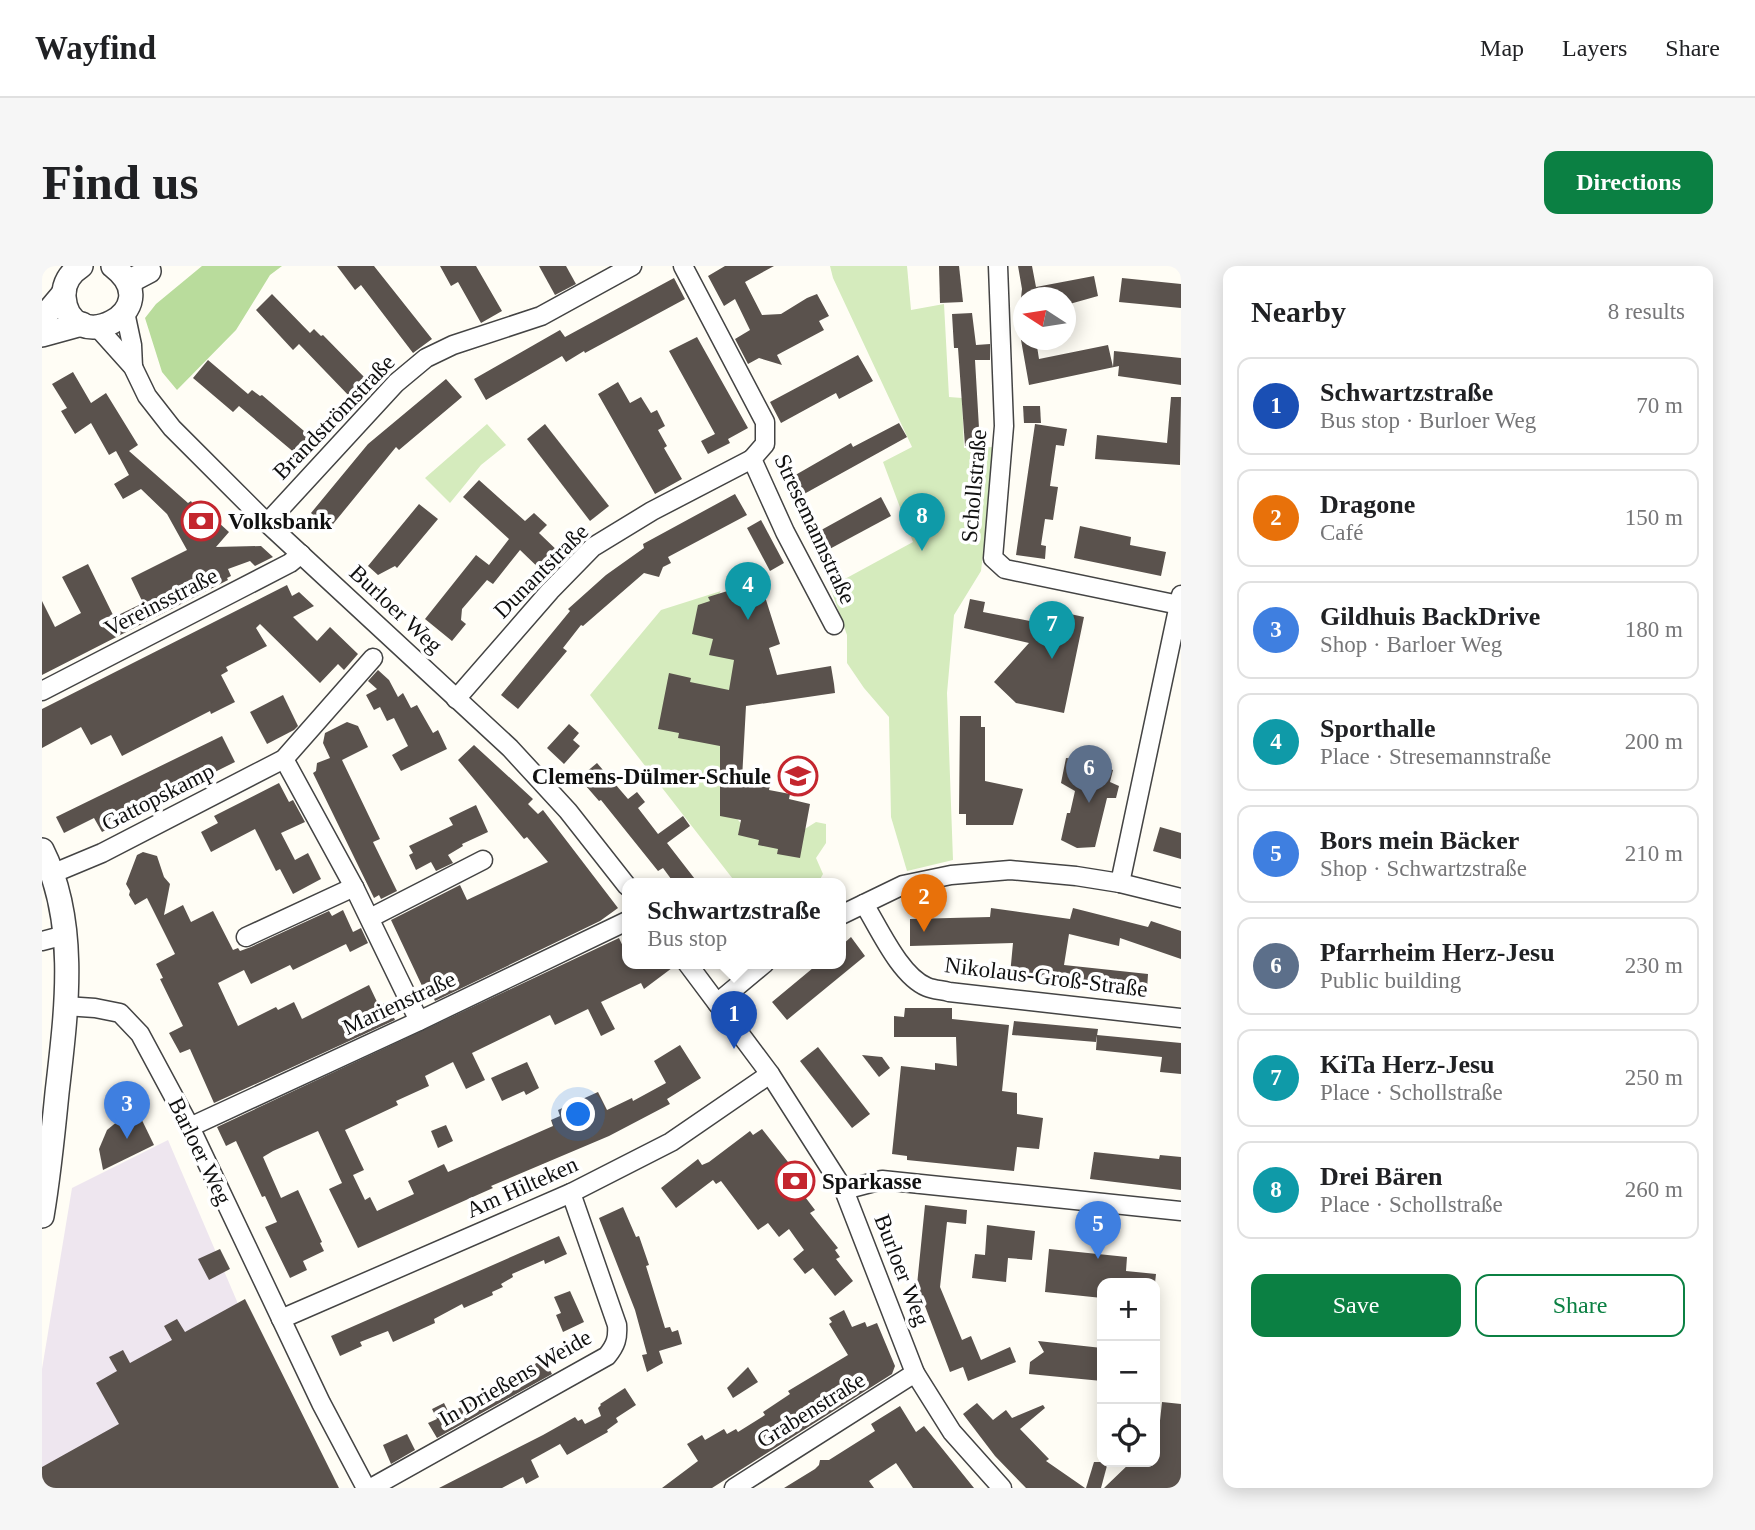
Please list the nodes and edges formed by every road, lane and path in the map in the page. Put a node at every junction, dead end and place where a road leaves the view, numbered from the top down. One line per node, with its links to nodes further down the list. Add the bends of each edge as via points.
1 (632, 266): 13 (street, Brandströmstraße, via 541,316 426,358 396,383)
2 (683, 266): 12 (street, Stresemannstraße, via 765,422 765,444)
3 (998, 266): 15 (street, Schollstraße, via 1004,426 993,558 1005,569)
4 (149, 271): 5 (street)
5 (120, 274): 7 (street, via 129,303)
6 (70, 275): 8 (street); 9 (street, via 68,311)
7 (125, 312): 9 (street, via 111,325); 11 (street, Burloer Weg)
8 (42, 319)
9 (90, 326): 10 (street); 11 (street, Burloer Weg)
10 (42, 335)
11 (133, 368): 13 (street, Burloer Weg, via 147,397 172,428)
12 (752, 459): 16 (street, Stresemannstraße); 20 (street, Dunantstraße, via 593,547)
13 (267, 523): 14 (street, Burloer Weg)
14 (301, 554): 19 (street, Vereinsstraße); 20 (street, Burloer Weg)
15 (1180, 600): 17 (street)
16 (834, 625)
17 (1176, 641): 26 (street)
18 (373, 657): 21 (street, Gattopskamp)
19 (42, 691)
20 (456, 699): 25 (street, Burloer Weg, via 510,748 568,811)
21 (284, 759): 24 (street, Gattopskamp); 27 (street)
22 (42, 850): 24 (street)
23 (483, 860): 31 (street)
24 (54, 873): 33 (street)
25 (622, 880)
26 (1120, 883): 28 (street); 29 (street, via 1010,870 903,885)
27 (354, 887): 31 (street); 34 (street)
28 (1181, 898)
29 (864, 904): 30 (street); 40 (street, Nikolaus-Groß-Straße, via 898,961 926,987)
30 (846, 913)
31 (370, 918): 41 (street)
32 (622, 923): 41 (street, Marienstraße)
33 (65, 934): 35 (street); 39 (street)
34 (246, 937)
35 (42, 941)
36 (692, 969): 38 (street, Burloer Weg)
37 (758, 969): 38 (street)
38 (717, 1003): 42 (street, Burloer Weg)
39 (65, 1006): 43 (street, Barloer Weg, via 120,1013 149,1050); 47 (street)
40 (1181, 1018)
41 (419, 1021): 43 (street, Marienstraße)
42 (770, 1074): 44 (street, Burloer Weg); 45 (street, Am Hilteken, via 671,1142)
43 (190, 1127): 48 (street, Barloer Weg)
44 (844, 1189): 46 (street, via 882,1180); 49 (street, Burloer Weg)
45 (571, 1193): 48 (street, Am Hilteken); 50 (street, In Drießens Weide, via 617,1325 615,1347 607,1356)
46 (1181, 1211)
47 (42, 1216)
48 (281, 1319): 50 (street, Barloer Weg)
49 (915, 1373): 51 (street, Grabenstraße); 52 (street, Burloer Weg, via 952,1432)
50 (368, 1488)
51 (734, 1488)
52 (1002, 1488)

